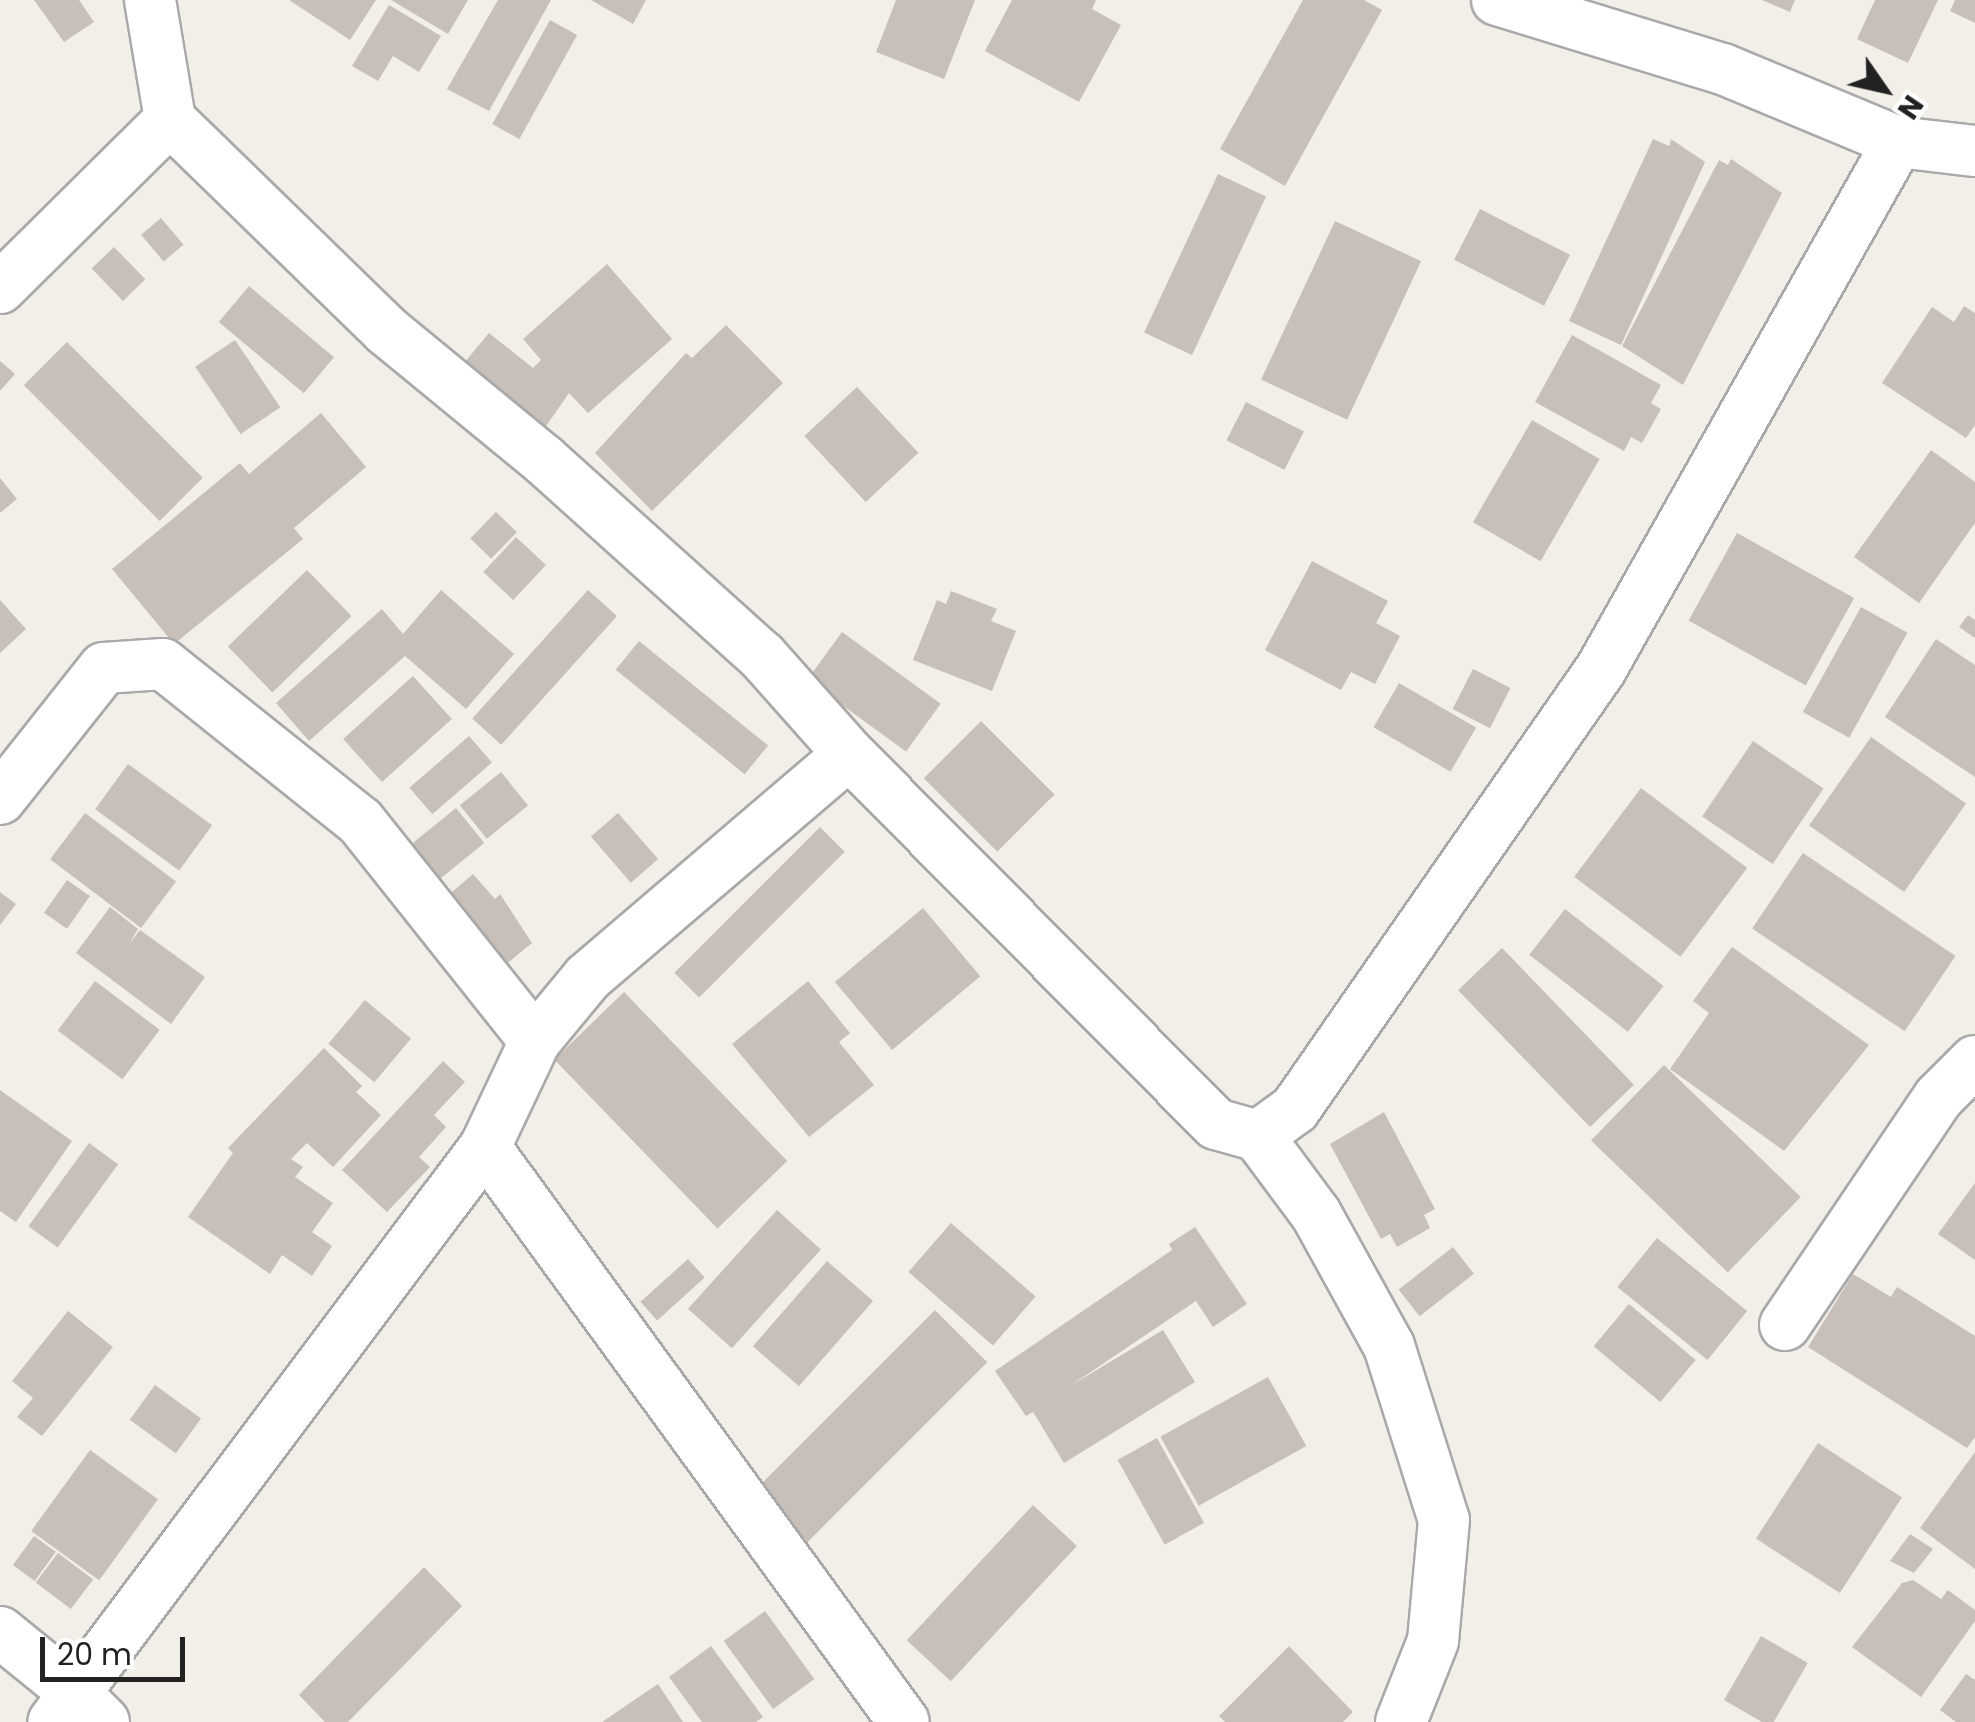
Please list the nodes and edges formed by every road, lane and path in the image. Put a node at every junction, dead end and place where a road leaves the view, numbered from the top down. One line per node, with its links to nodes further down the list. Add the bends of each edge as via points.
1 (150, 0): 3 (street)
2 (1497, 0): 4 (street, via 1723,69)
3 (170, 120): 6 (street); 7 (street, via 387,331 544,460 762,656)
4 (1898, 142): 5 (street); 11 (street, via 1602,668 1294,1109)
5 (1975, 151)
6 (0, 288)
7 (849, 754): 9 (street, via 588,976); 11 (street, via 1216,1124)
8 (0, 799): 9 (street, via 104,668 163,664 360,821)
9 (535, 1041): 12 (street)
10 (1975, 1061): 13 (street, via 1939,1098)
11 (1258, 1136): 17 (street, via 1316,1214 1389,1346 1444,1520 1433,1641)
12 (485, 1147): 15 (street); 16 (street)
13 (1786, 1325)
14 (0, 1632): 15 (street)
15 (77, 1712)
16 (904, 1722)
17 (1400, 1722)

